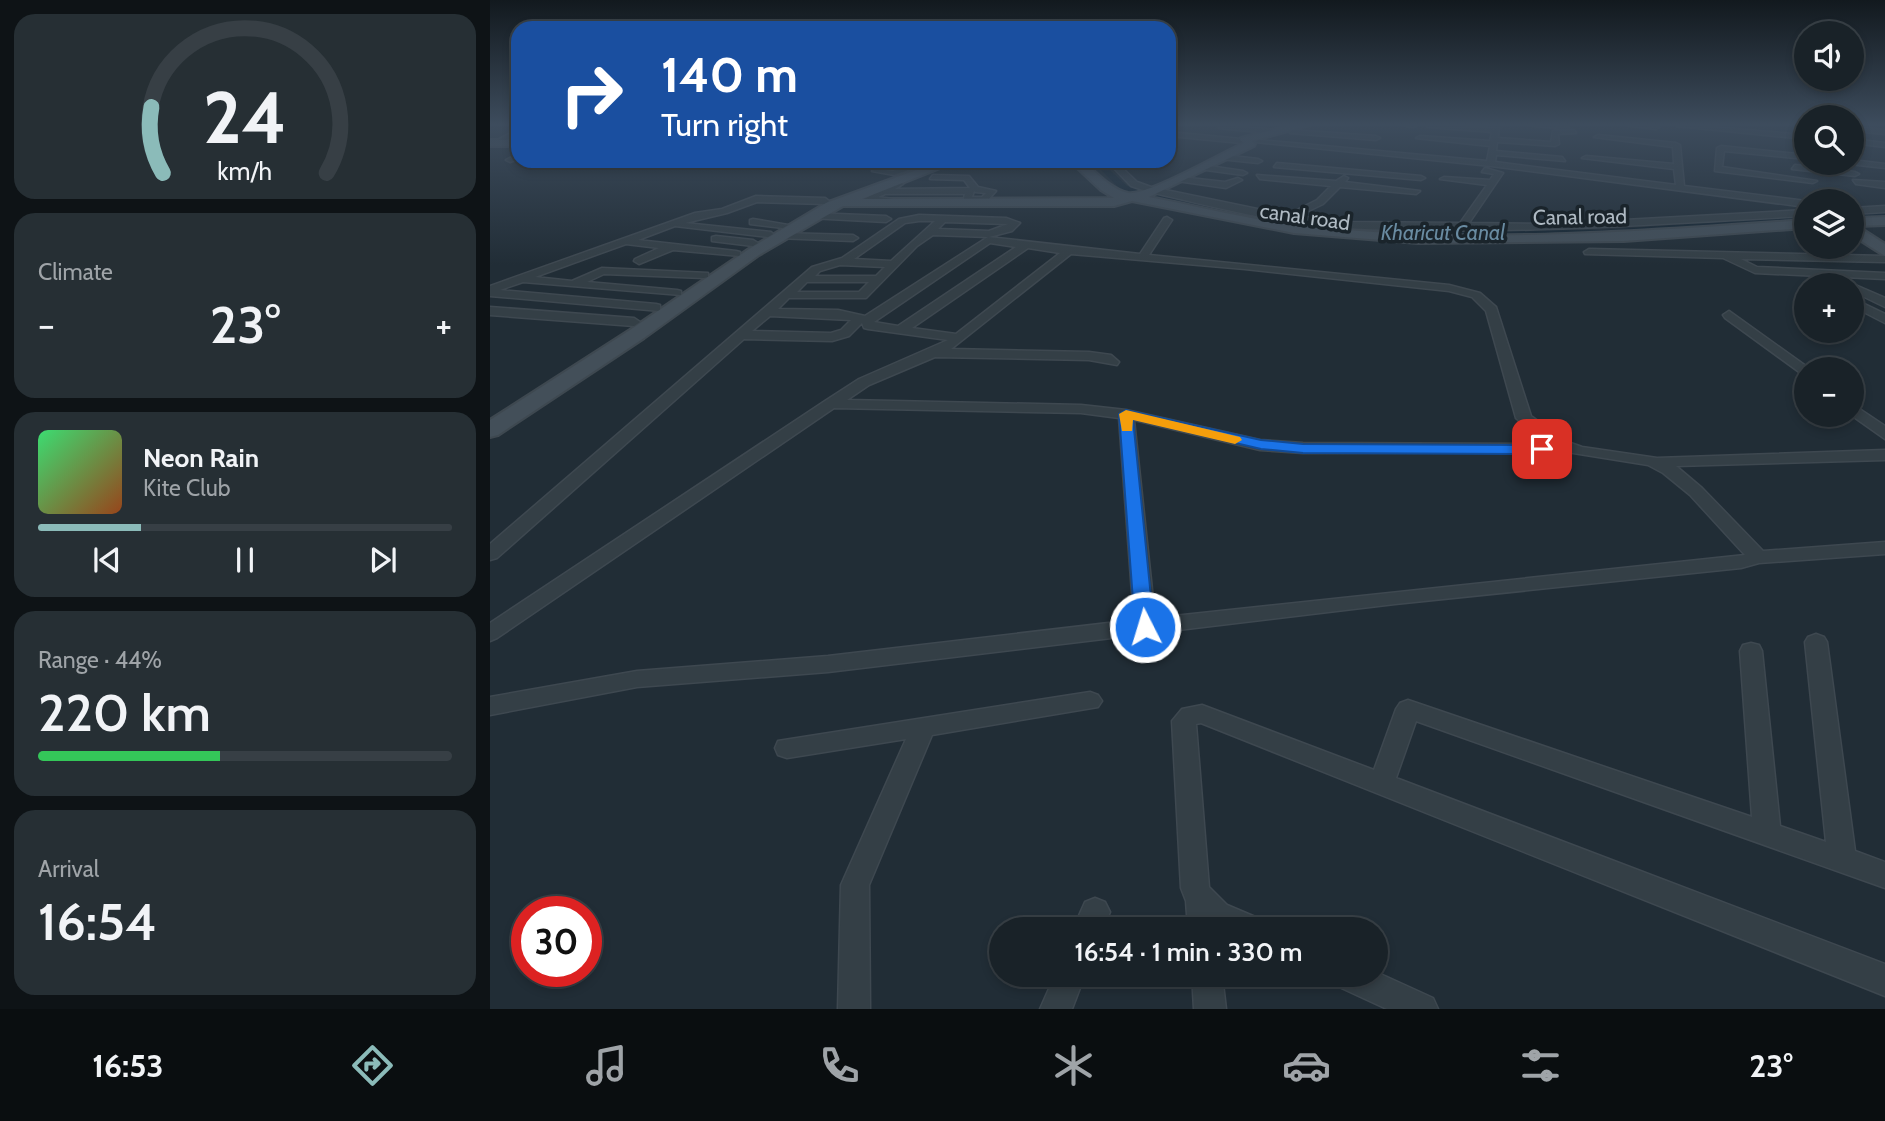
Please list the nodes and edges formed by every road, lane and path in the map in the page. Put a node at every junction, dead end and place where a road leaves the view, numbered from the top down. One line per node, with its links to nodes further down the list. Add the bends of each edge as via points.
1 (902, 171): 34 (street, via 892,173)
2 (912, 171): 46 (street)
3 (922, 171): 34 (street)
4 (939, 171): 35 (street)
5 (1088, 171): 44 (street, Canal road, via 1112,191)
6 (1123, 171): 39 (street, canal road, via 1134,184)
7 (1190, 171): 39 (street)
8 (1195, 171): 32 (street)
9 (1220, 171): 32 (street, via 1240,180 1226,185)
10 (1234, 171): 21 (street)
11 (1271, 171): 24 (street)
12 (1324, 171): 24 (street)
13 (1341, 171): 24 (street)
14 (1348, 171): 24 (street)
15 (1361, 171): 24 (street)
16 (1495, 171): 31 (street, via 1499,173)
17 (1610, 171): 38 (street)
18 (1679, 171): 38 (street)
19 (1721, 171): 25 (street)
20 (1776, 171): 22 (street)
21 (1243, 173)
22 (1794, 173)
23 (1864, 173): 30 (street)
24 (1346, 174): 24 (street, via 1417,188); 27 (street); 48 (street)
25 (1753, 174): 28 (street); 37 (street)
26 (1812, 175): 28 (street); 33 (street)
27 (1260, 177)
28 (1784, 178): 40 (street)
29 (1444, 179): 31 (street)
30 (1883, 179)
31 (1494, 180): 65 (street)
32 (1174, 182): 39 (street); 42 (street)
33 (1825, 182)
34 (886, 183): 36 (street); 41 (street); 46 (street); 47 (street, via 868,199)
35 (971, 183): 36 (street); 45 (street, via 975,189 992,191 985,200)
36 (948, 187): 41 (street); 45 (street, via 970,191)
37 (1754, 187)
38 (1680, 188): 43 (street)
39 (1152, 190): 44 (street); 57 (street, canal road)
40 (1785, 190)
41 (935, 191): 47 (street)
42 (1213, 191)
43 (1724, 193): 49 (street); 51 (street)
44 (1130, 197): 46 (street, via 1074,204 873,205); 64 (street, Canal road, via 1294,229 1418,239 1624,237)
45 (967, 200): 47 (street)
46 (834, 201): 55 (street); 56 (street, via 756,199); 67 (street)
47 (928, 201)
48 (1320, 202): 50 (street); 57 (street)
49 (1794, 202)
50 (1334, 204)
51 (1730, 209)
52 (1885, 209): 53 (street)
53 (1864, 210)
54 (1794, 214): 65 (street, canal road, via 1604,225)
55 (813, 216): 58 (street); 67 (street)
56 (693, 217): 63 (street); 67 (street)
57 (1287, 218): 65 (street, canal road, via 1343,225)
58 (886, 219)
59 (943, 219): 68 (street); 69 (street, via 1015,223); 72 (street, via 910,219)
60 (1167, 220): 84 (street)
61 (1885, 221): 62 (street)
62 (1864, 222)
63 (672, 225): 66 (street); 67 (street)
64 (1794, 225)
65 (1462, 227)
66 (650, 233): 67 (street); 73 (street)
67 (771, 235): 71 (street); 81 (street); 121 (street)
68 (927, 236): 69 (street); 72 (street); 89 (street, via 912,244)
69 (993, 237): 75 (street); 108 (street)
70 (1864, 237): 79 (street)
71 (853, 238)
72 (876, 239): 88 (street)
73 (624, 242): 74 (street); 92 (street)
74 (639, 243): 76 (street); 83 (street)
75 (1026, 245): 78 (street); 111 (street)
76 (672, 247): 77 (street); 87 (street)
77 (702, 250): 81 (street); 86 (street)
78 (1069, 251): 84 (street); 113 (street)
79 (1885, 251)
80 (1589, 252): 82 (street)
81 (736, 254): 90 (street)
82 (1724, 254): 85 (street); 91 (street, via 1755,270)
83 (605, 257)
84 (1142, 258): 123 (street, via 1405,283 1476,295 1492,310 1524,418 1546,440)
85 (1885, 258)
86 (682, 259)
87 (639, 261)
88 (840, 262): 89 (street); 93 (street, via 821,266)
89 (894, 264): 94 (street)
90 (704, 275): 95 (street, via 602,271); 98 (street)
91 (1885, 276)
92 (520, 279): 95 (street); 96 (street)
93 (805, 279): 94 (street); 99 (street)
94 (879, 279): 100 (street)
95 (573, 284): 98 (street)
96 (490, 292): 102 (street)
97 (1864, 292): 101 (street)
98 (677, 293): 102 (street)
99 (787, 295): 100 (street); 105 (street)
100 (862, 296): 106 (street)
101 (1885, 303)
102 (656, 308): 110 (street)
103 (1864, 308): 109 (street)
104 (490, 311): 110 (street)
105 (768, 312): 106 (street); 112 (street)
106 (821, 314): 108 (street)
107 (1729, 315): 116 (street)
108 (864, 318): 111 (street, via 869,325); 112 (street, via 840,336)
109 (1885, 319)
110 (634, 322): 119 (street)
111 (900, 330): 113 (street)
112 (742, 335): 127 (street)
113 (959, 338): 114 (street)
114 (933, 353): 115 (street, via 1089,356); 117 (street, via 864,382)
115 (1112, 362)
116 (1794, 364)
117 (830, 404): 118 (street, via 1082,409); 130 (street)
118 (1126, 414): 123 (street, via 1233,440 1303,448); 129 (street)
119 (490, 415)
120 (1864, 417): 122 (street)
121 (490, 430)
122 (1885, 434)
123 (1569, 449): 125 (street)
124 (1885, 455): 125 (street)
125 (1656, 462): 128 (street, via 1674,471)
126 (1885, 548): 128 (street)
127 (490, 554)
128 (1758, 557): 129 (street)
129 (1145, 627): 134 (street, via 828,664 638,679)
130 (490, 633)
131 (1816, 642): 139 (street)
132 (1751, 651): 138 (street)
133 (1090, 701): 135 (street)
134 (490, 706)
135 (923, 727): 136 (street); 147 (street, via 855,885)
136 (787, 748)
137 (1382, 783): 138 (street, via 1408,709); 141 (street, via 1202,714 1190,716 1184,721 1195,888); 143 (street)
138 (1767, 834): 139 (street)
139 (1842, 860): 140 (street)
140 (1885, 875)
141 (1201, 916): 142 (street, via 1212,913)
142 (1222, 917)
143 (1885, 980)
144 (1065, 987): 148 (street)
145 (1208, 987): 149 (street)
146 (1374, 987): 150 (street)
147 (854, 1009)
148 (1056, 1009)
149 (1210, 1009)
150 (1422, 1009)

